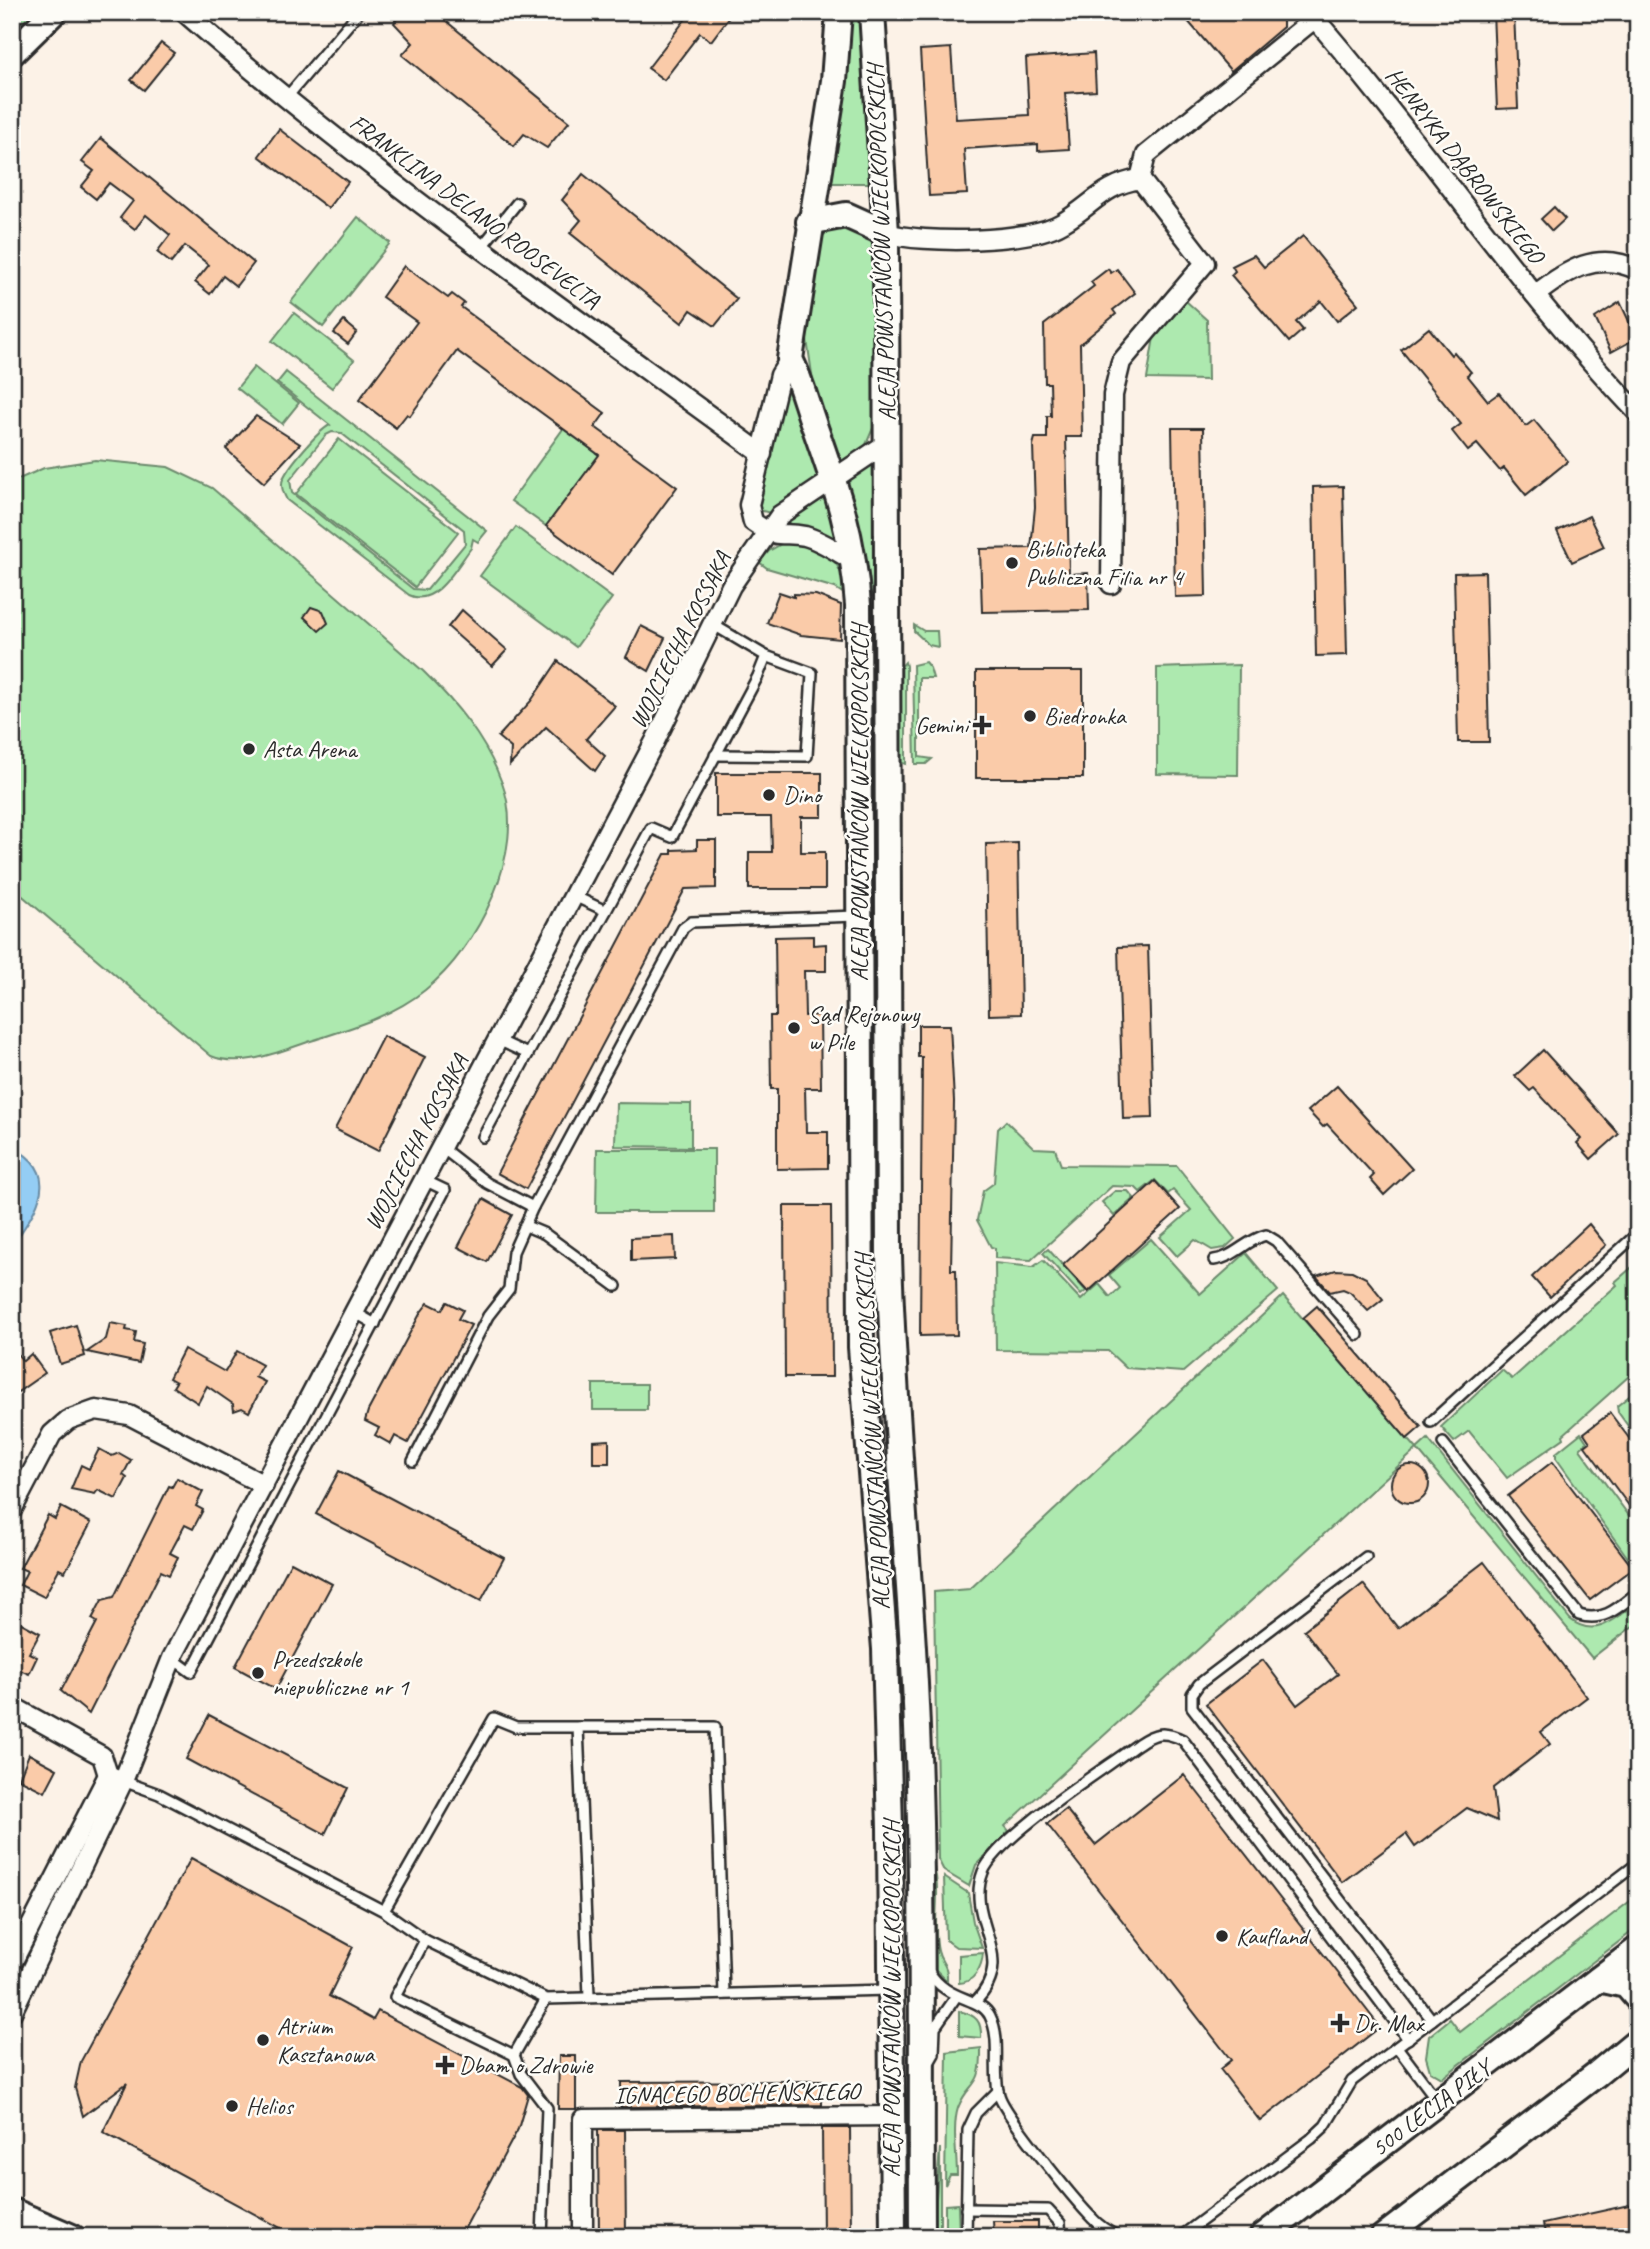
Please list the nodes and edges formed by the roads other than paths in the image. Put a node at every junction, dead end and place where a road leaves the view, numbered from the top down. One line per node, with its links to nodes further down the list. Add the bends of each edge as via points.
1 (54, 12): 7 (main road)
2 (184, 12): 8 (street, FRANKLINA DELANO ROOSEVELTA)
3 (359, 12): 8 (lane)
4 (839, 12): 11 (main road, ALEJA POWSTAŃCÓW WIELKOPOLSKICH, via 834,81)
5 (872, 12): 12 (main road, ALEJA POWSTAŃCÓW WIELKOPOLSKICH)
6 (1312, 15): 9 (street, via 1146,155); 15 (street, HENRYKA DĄBROWSKIEGO, via 1379,92)
7 (12, 53)
8 (286, 98): 13 (street, FRANKLINA DELANO ROOSEVELTA)
9 (1140, 179): 12 (street, via 1116,183 1060,224 1028,236 906,239); 23 (street, via 1205,263 1121,362 1113,395)
10 (517, 203): 13 (lane)
11 (809, 222): 12 (main road, via 846,215); 16 (main road, ALEJA POWSTAŃCÓW WIELKOPOLSKICH)
12 (886, 233): 18 (main road, ALEJA POWSTAŃCÓW WIELKOPOLSKICH)
13 (480, 249): 19 (street, FRANKLINA DELANO ROOSEVELTA)
14 (1638, 270): 15 (street, HENRYKA DĄBROWSKIEGO, via 1616,262 1587,263 1565,272)
15 (1535, 295): 17 (street)
16 (790, 359): 19 (street, via 780,375); 20 (main road, ALEJA POWSTAŃCÓW WIELKOPOLSKICH)
17 (1638, 413)
18 (887, 443): 20 (street, WOJCIECHA KOSSAKA); 58 (main road, ALEJA POWSTAŃCÓW WIELKOPOLSKICH, via 888,1256 913,1648)
19 (762, 454): 21 (street, via 749,505 753,522)
20 (834, 479): 21 (street, WOJCIECHA KOSSAKA, via 780,515); 22 (main road, ALEJA POWSTAŃCÓW WIELKOPOLSKICH)
21 (767, 532): 22 (street, via 815,540); 24 (street, WOJCIECHA KOSSAKA)
22 (855, 562): 29 (main road, ALEJA POWSTAŃCÓW WIELKOPOLSKICH)
23 (1111, 584)
24 (712, 624): 25 (lane); 27 (street, WOJCIECHA KOSSAKA)
25 (766, 656): 26 (lane); 26 (lane, via 812,673 807,756)
26 (715, 755): 28 (lane, via 672,837 651,828)
27 (574, 896): 28 (lane); 30 (street, WOJCIECHA KOSSAKA)
28 (606, 911): 31 (lane)
29 (859, 916): 35 (lane, via 685,925); 61 (main road, ALEJA POWSTAŃCÓW WIELKOPOLSKICH, via 862,1347 885,1649)
30 (498, 1040): 31 (lane); 33 (street, WOJCIECHA KOSSAKA)
31 (527, 1054): 32 (lane)
32 (482, 1137)
33 (441, 1147): 34 (street, WOJCIECHA KOSSAKA); 35 (lane, via 487,1183)
34 (424, 1180): 40 (street, WOJCIECHA KOSSAKA); 41 (lane, via 445,1191)
35 (533, 1207): 36 (lane)
36 (526, 1226): 39 (lane, via 545,1234); 45 (lane, via 513,1252 509,1289 488,1316)
37 (1638, 1233): 43 (lane)
38 (1214, 1260): 42 (lane, via 1225,1259 1266,1235)
39 (616, 1286)
40 (354, 1312): 41 (lane); 46 (street, WOJCIECHA KOSSAKA)
41 (375, 1324): 50 (lane, via 191,1672)
42 (1358, 1335)
43 (1431, 1422)
44 (1443, 1443): 49 (lane, via 1579,1615 1592,1619 1610,1614)
45 (413, 1461)
46 (264, 1485): 47 (street, via 129,1415 96,1410 73,1417 56,1430); 50 (street, WOJCIECHA KOSSAKA)
47 (12, 1510)
48 (1366, 1557): 69 (lane, via 1199,1684 1192,1693 1192,1707)
49 (1638, 1592)
50 (172, 1658): 53 (street, WOJCIECHA KOSSAKA)
51 (12, 1706): 53 (street, via 102,1756)
52 (578, 1727): 55 (lane, via 516,1727 494,1718); 62 (lane, via 715,1727); 63 (lane)
53 (116, 1778): 55 (lane, via 159,1794); 59 (street, WOJCIECHA KOSSAKA); 68 (street, WOJCIECHA KOSSAKA)
54 (1638, 1863): 69 (lane)
55 (384, 1911): 56 (lane)
56 (425, 1940): 65 (lane); 74 (lane, via 395,1997)
57 (1638, 1949): 60 (main road, 500 LECIA PIŁY)
58 (920, 1951): 64 (lane, via 930,1973); 76 (main road, ALEJA POWSTAŃCÓW WIELKOPOLSKICH)
59 (12, 1963)
60 (1600, 1979): 66 (main road, via 1626,1984); 78 (main road, 500 LECIA PIŁY)
61 (891, 1990): 62 (lane); 79 (main road, ALEJA POWSTAŃCÓW WIELKOPOLSKICH)
62 (724, 1994): 63 (lane)
63 (589, 1996): 65 (lane)
64 (956, 1997): 67 (lane); 76 (lane, via 935,2027 934,2054)
65 (546, 1999): 74 (lane)
66 (1638, 1999)
67 (975, 2002): 71 (lane, via 993,1971 993,1950 979,1895 991,1858 1020,1831 1151,1735 1163,1732 1183,1740); 77 (lane, via 993,2023)
68 (12, 2012)
69 (1432, 2020): 71 (lane)
70 (1638, 2023): 75 (main road)
71 (1408, 2039): 73 (lane)
72 (1638, 2040): 75 (main road)
73 (1397, 2047): 78 (lane); 90 (lane, via 1352,2081 1325,2126 1311,2139)
74 (514, 2055): 83 (lane, via 547,2108)
75 (1598, 2073): 92 (main road)
76 (920, 2078): 86 (main road, ALEJA POWSTAŃCÓW WIELKOPOLSKICH)
77 (998, 2091): 80 (lane, via 969,2125); 89 (lane, via 1004,2107 1088,2214)
78 (1438, 2101): 91 (main road, 500 LECIA PIŁY)
79 (892, 2116): 84 (street, IGNACEGO BOCHEŃSKIEGO, via 583,2119); 85 (main road, ALEJA POWSTAŃCÓW WIELKOPOLSKICH)
80 (966, 2209): 87 (lane); 88 (lane, via 1048,2210 1060,2223)
81 (12, 2211): 82 (main road)
82 (72, 2237)
83 (542, 2237)
84 (583, 2237)
85 (892, 2237)
86 (922, 2237)
87 (966, 2237)
88 (1061, 2237)
89 (1119, 2237)
90 (1180, 2237)
91 (1262, 2237)
92 (1383, 2237)

